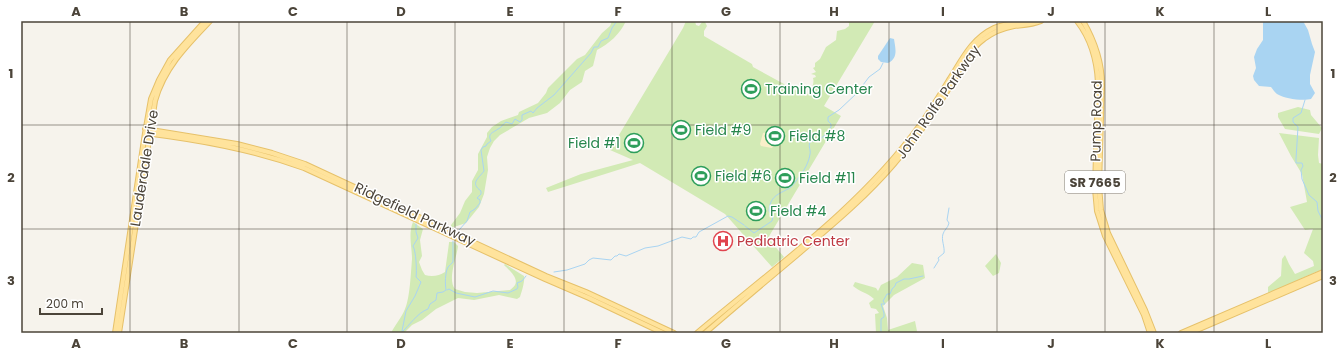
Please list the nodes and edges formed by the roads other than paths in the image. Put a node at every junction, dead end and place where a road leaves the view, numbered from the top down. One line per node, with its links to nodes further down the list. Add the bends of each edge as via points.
1 (205, 21): 7 (main road, Lauderdale Drive, via 178,50 163,72 151,99)
2 (210, 21): 7 (main road, Lauderdale Drive, via 181,53 166,75 154,101)
3 (1029, 21): 16 (main road, John Rolfe Parkway, via 999,26 976,40 915,131 861,193 835,218)
4 (1041, 21): 11 (main road, John Rolfe Parkway, via 1000,30 975,46 926,123 869,191 846,214)
5 (1078, 21): 17 (main road, Pump Road / SR 7665, via 1090,45 1097,72 1097,211 1105,236 1144,315)
6 (1083, 21): 18 (main road, Pump Road / SR 7665, via 1096,50 1102,79 1099,186 1101,210 1108,233)
7 (147, 131): 10 (main road, Ridgefield Parkway, via 238,148 304,168); 12 (main road, Lauderdale Drive); 13 (main road, Lauderdale Drive)
8 (1323, 272): 19 (main road)
9 (1323, 276): 20 (main road)
10 (627, 314): 14 (main road, Ridgefield Parkway); 15 (main road, Ridgefield Parkway)
11 (706, 332)
12 (115, 333)
13 (119, 333)
14 (663, 333)
15 (674, 333)
16 (697, 333)
17 (1150, 333)
18 (1154, 333)
19 (1181, 333)
20 (1190, 333)

